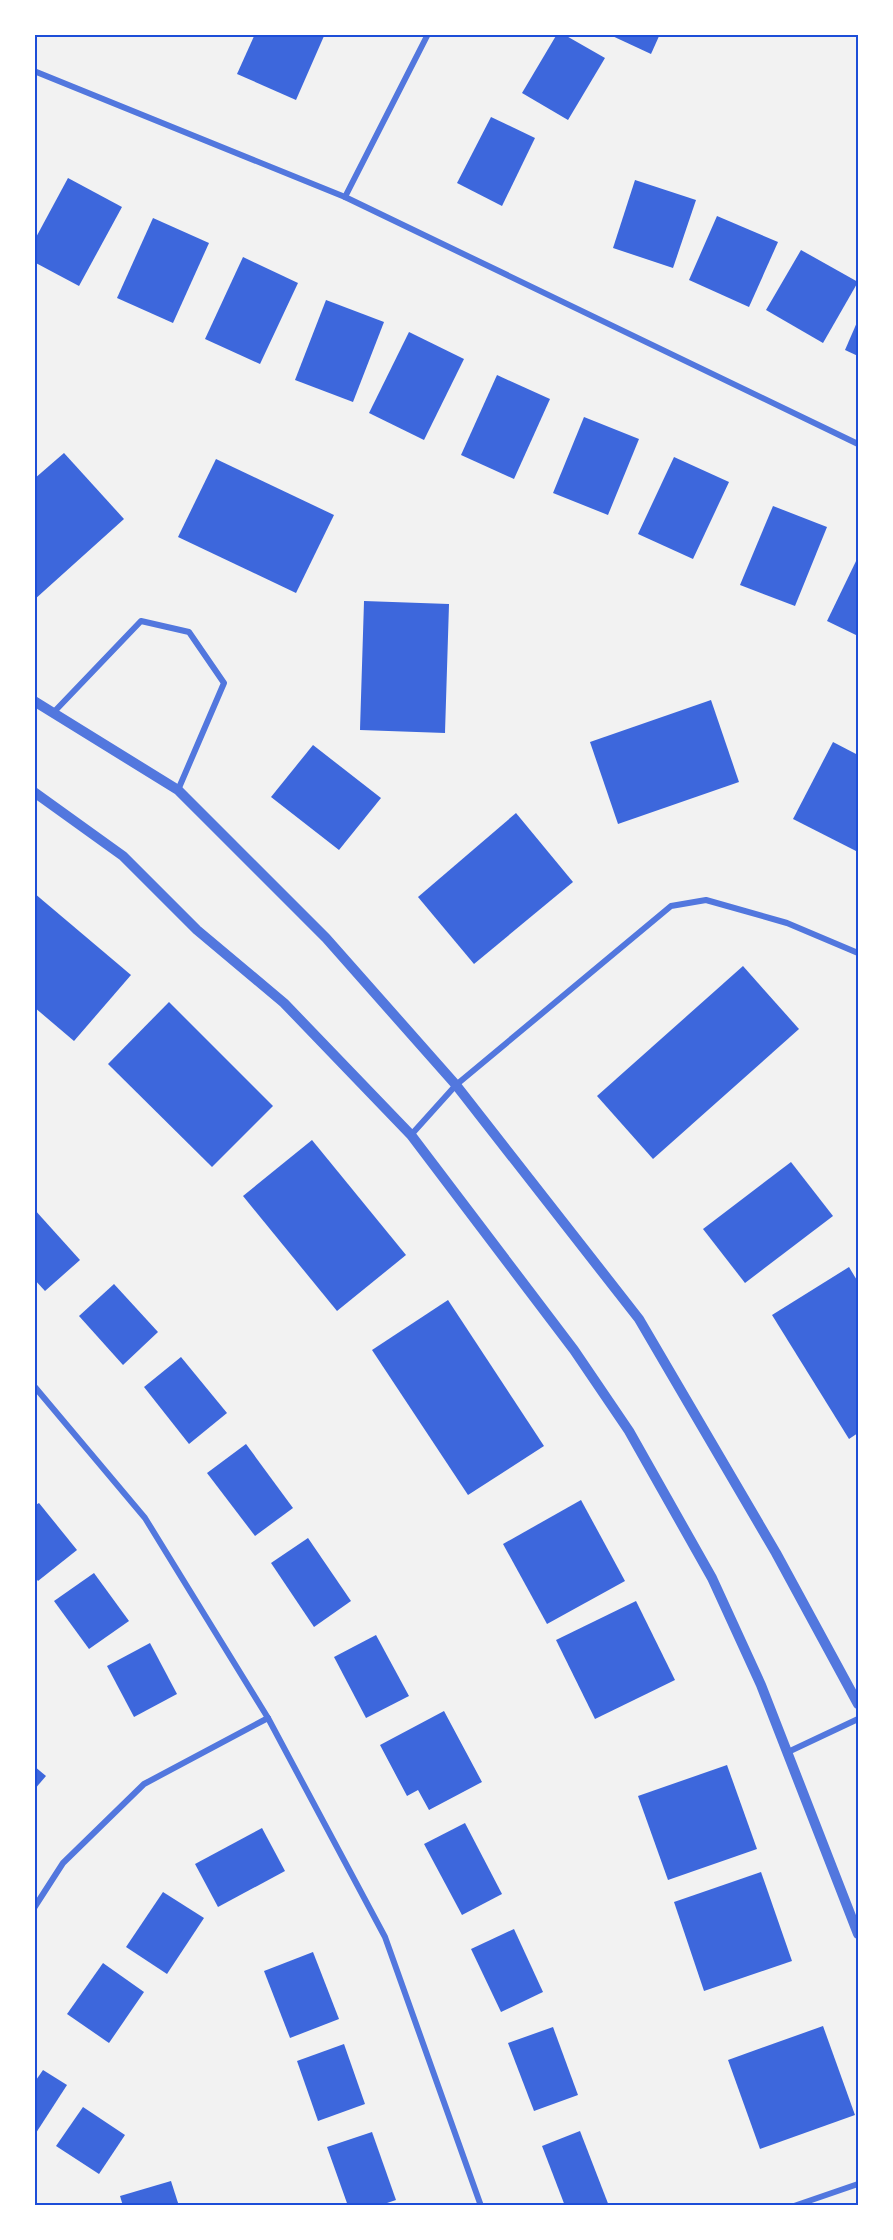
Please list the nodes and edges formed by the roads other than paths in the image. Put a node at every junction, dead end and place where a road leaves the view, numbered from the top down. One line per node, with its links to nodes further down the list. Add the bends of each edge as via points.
1 (428, 34): 3 (street)
2 (34, 71): 3 (street)
3 (345, 196): 4 (street)
4 (858, 444)
5 (34, 701): 6 (street)
6 (53, 713): 7 (street); 7 (street, via 141,621 189,632 224,683)
7 (178, 790): 10 (street, via 326,938)
8 (34, 792): 11 (street, via 123,856 197,930 284,1003)
9 (858, 953): 10 (street, via 786,923 706,900 671,906)
10 (456, 1085): 11 (street); 13 (street, via 639,1319 776,1553)
11 (411, 1135): 16 (street, via 574,1350 629,1431 712,1578)
12 (34, 1386): 14 (street, via 145,1518)
13 (858, 1704)
14 (268, 1718): 17 (street, via 144,1784 63,1863); 20 (street, via 385,1937)
15 (858, 1719): 16 (street)
16 (788, 1752): 18 (street)
17 (34, 1908)
18 (858, 1934)
19 (858, 2184): 21 (street)
20 (481, 2205)
21 (794, 2205)

